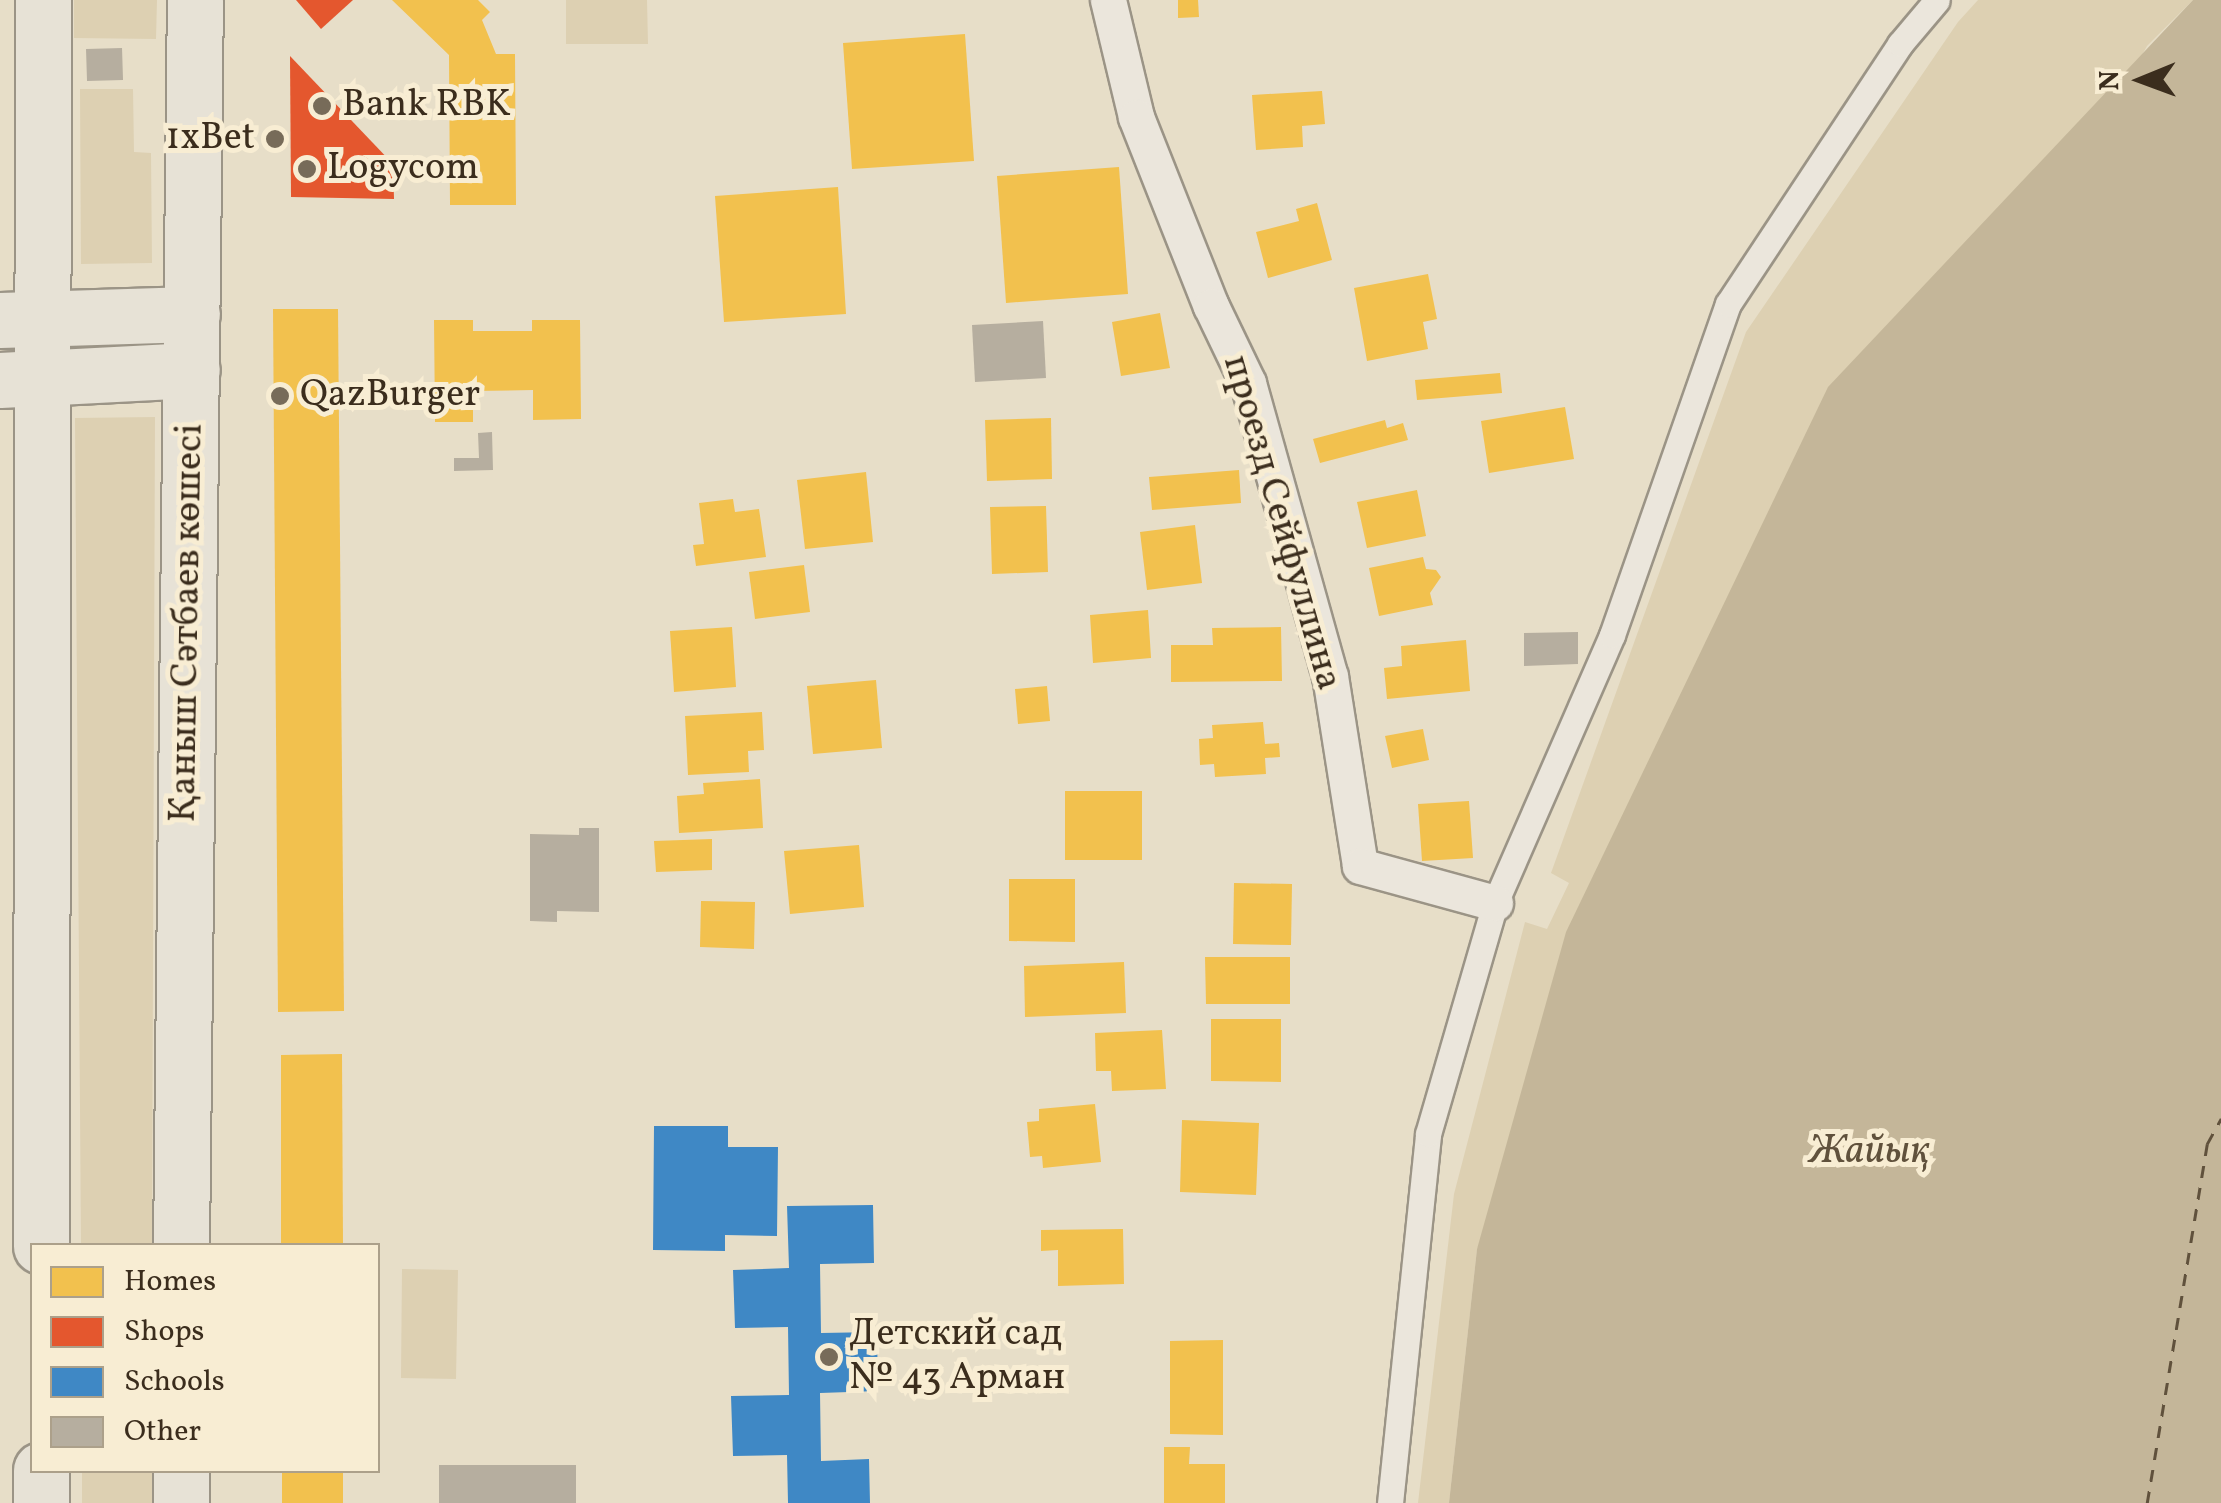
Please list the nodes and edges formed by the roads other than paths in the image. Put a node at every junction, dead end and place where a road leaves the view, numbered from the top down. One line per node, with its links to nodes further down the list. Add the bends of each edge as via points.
1 (44, 0): 6 (main road)
2 (195, 0): 5 (main road, Қаныш Сәтбаев көшесі)
3 (1108, 0): 11 (street, проезд Сейфуллина, via 1136,117 1248,383 1330,676 1360,866)
4 (1937, 0): 11 (street, via 1900,44 1728,304 1612,635)
5 (192, 314): 6 (main road); 7 (main road, Қаныш Сәтбаев көшесі)
6 (22, 318): 8 (main road)
7 (192, 370): 8 (main road); 13 (main road, Қаныш Сәтбаев көшесі)
8 (21, 378): 10 (main road)
9 (0, 478): 10 (main road)
10 (42, 603): 12 (main road)
11 (1494, 903): 18 (street, via 1428,1134)
12 (41, 1243)
13 (180, 1243)
14 (41, 1473): 16 (main road)
15 (181, 1473): 17 (main road)
16 (41, 1503)
17 (181, 1503)
18 (1390, 1503)

